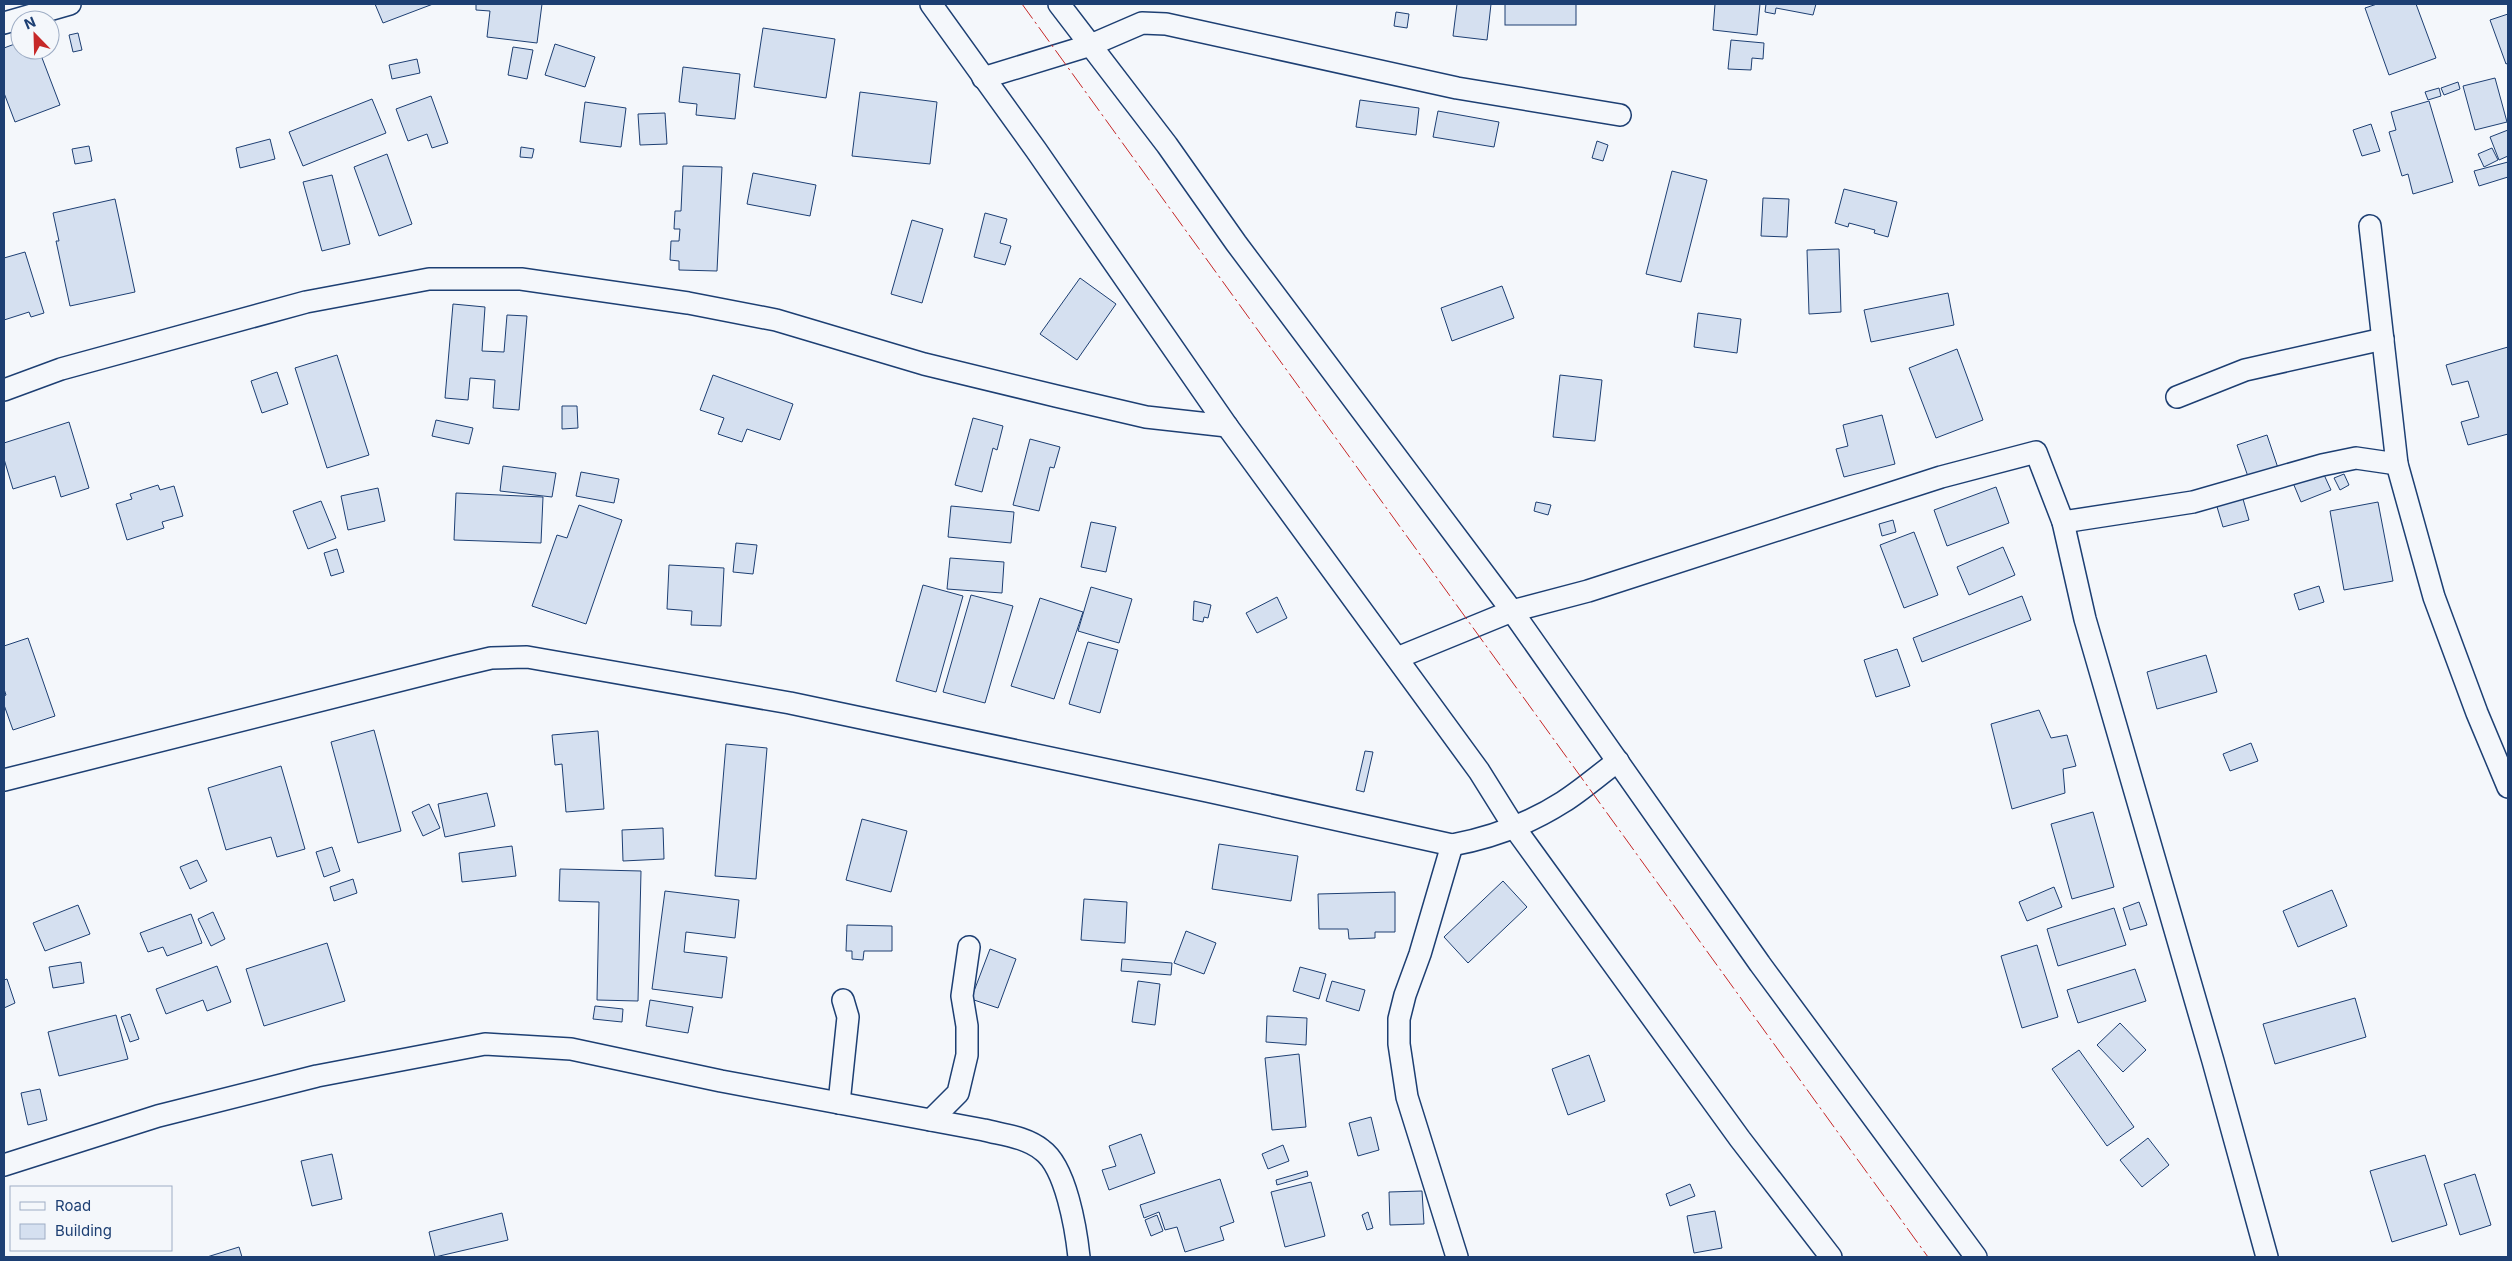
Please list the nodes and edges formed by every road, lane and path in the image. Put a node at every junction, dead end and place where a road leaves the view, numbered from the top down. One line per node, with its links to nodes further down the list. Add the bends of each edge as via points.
1 (70, 4): 4 (street)
2 (931, 4): 6 (street)
3 (1059, 4): 5 (street)
4 (4, 23)
5 (1090, 45): 6 (street); 7 (street, via 1142,23 1166,24 1457,88); 15 (street)
6 (984, 78): 12 (street)
7 (1620, 115)
8 (2370, 226): 9 (street)
9 (2383, 339): 11 (street, via 2245,370); 13 (street)
10 (4, 390): 12 (street, via 61,369 306,302 429,279 521,279 688,303 776,320 924,364 1056,396 1146,416)
11 (2177, 397)
12 (1227, 426): 16 (street)
13 (2397, 464): 14 (street, via 2356,458 2193,502); 19 (street, via 2434,597)
14 (2062, 522): 15 (street, via 2036,452 1941,477 1588,591); 31 (street, via 2085,619 2214,1061)
15 (1512, 612): 16 (street); 17 (street)
16 (1397, 658): 20 (street, via 1479,771)
17 (1618, 761): 20 (street, via 1563,802); 30 (street, via 1760,964)
18 (4, 780): 21 (street, via 491,658 527,658 790,703)
19 (2508, 787)
20 (1514, 827): 21 (street, via 1476,841); 29 (street, via 1740,1139)
21 (1452, 845): 28 (street, via 1405,995 1399,1019 1399,1044 1407,1097)
22 (969, 947): 25 (street, via 962,996 966,1055 958,1093)
23 (843, 1000): 24 (street, via 848,1017)
24 (839, 1103): 25 (street); 26 (street, via 571,1049 485,1044 317,1076 158,1116)
25 (931, 1120): 27 (street, via 1025,1140 1043,1150 1058,1170)
26 (4, 1165)
27 (1080, 1257)
28 (1457, 1257)
29 (1831, 1257)
30 (1976, 1257)
31 (2267, 1257)

